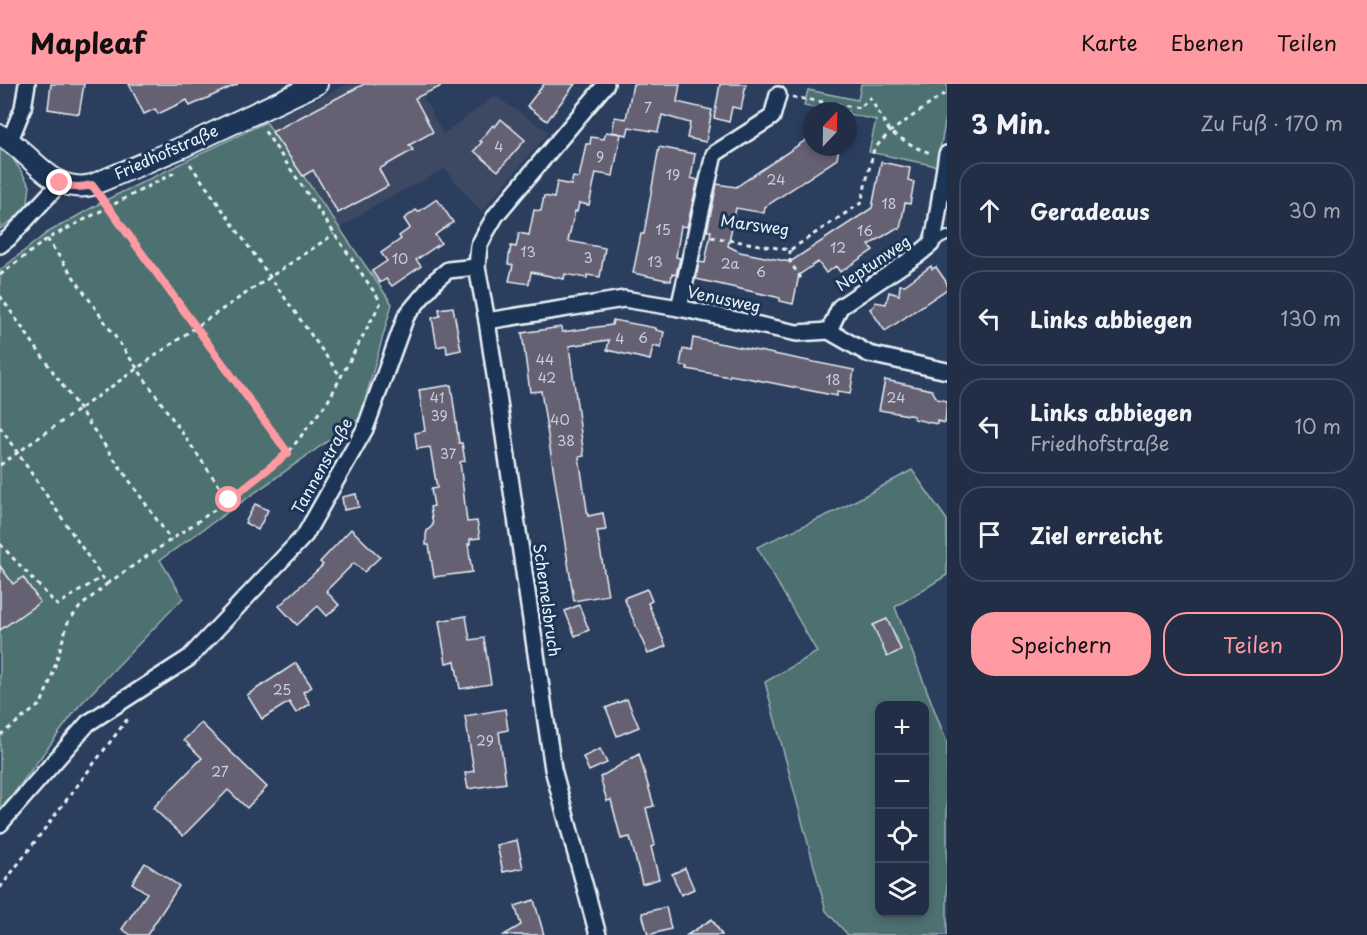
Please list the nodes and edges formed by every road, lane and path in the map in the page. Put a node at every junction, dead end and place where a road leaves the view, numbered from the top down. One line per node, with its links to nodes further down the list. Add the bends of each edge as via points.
1 (27, 84): 8 (street, via 23,108)
2 (317, 84): 13 (street, Friedhofstraße)
3 (606, 84): 22 (street, via 496,215 479,246)
4 (947, 92): 7 (path, Marsweg)
5 (778, 95): 7 (path, via 860,108 870,98); 16 (street, Marsweg, via 772,117 714,154)
6 (264, 130): 15 (path)
7 (890, 132): 9 (path, via 917,148); 21 (path, Marsweg, via 874,148 861,203)
8 (5, 138): 12 (street)
9 (946, 157): 20 (street, Neptunweg)
10 (190, 164): 24 (path)
11 (180, 169): 14 (path)
12 (60, 183): 13 (street, Friedhofstraße, via 81,188); 18 (street)
13 (92, 185): 14 (path)
14 (108, 208): 19 (path); 29 (path)
15 (334, 234): 24 (path); 33 (path, via 381,302)
16 (694, 234): 21 (path, Marsweg); 27 (street, Marsweg)
17 (947, 236): 20 (lane)
18 (3, 239)
19 (47, 240): 23 (path); 31 (path)
20 (931, 244): 30 (street, Neptunweg, via 840,307)
21 (790, 250): 25 (path, via 790,262)
22 (477, 267): 28 (street, Schemelsbruch); 46 (street, Tannenstraße, via 448,270 406,316 365,429 305,535 189,658 88,723)
23 (0, 275)
24 (270, 277): 29 (path); 33 (path)
25 (803, 281)
26 (0, 296): 34 (path)
27 (679, 308): 28 (street, Venusweg, via 624,299); 30 (street, Venusweg, via 797,333)
28 (487, 321): 48 (street, Schemelsbruch, via 553,769)
29 (196, 327): 31 (path); 37 (path)
30 (829, 331): 32 (street, via 869,354)
31 (136, 369): 34 (path); 39 (path)
32 (947, 371)
33 (341, 377): 37 (path, via 328,401)
34 (80, 409): 36 (path); 40 (path)
35 (0, 427): 36 (path)
36 (18, 453): 38 (path); 42 (path)
37 (288, 453): 39 (path)
38 (0, 465)
39 (229, 500): 40 (path)
40 (171, 540): 43 (path)
41 (0, 543): 42 (path, via 57,605)
42 (102, 578): 43 (path)
43 (108, 583): 45 (path, via 68,622 41,704)
44 (130, 715): 47 (path)
45 (0, 735)
46 (0, 824)
47 (0, 888)
48 (598, 935)

